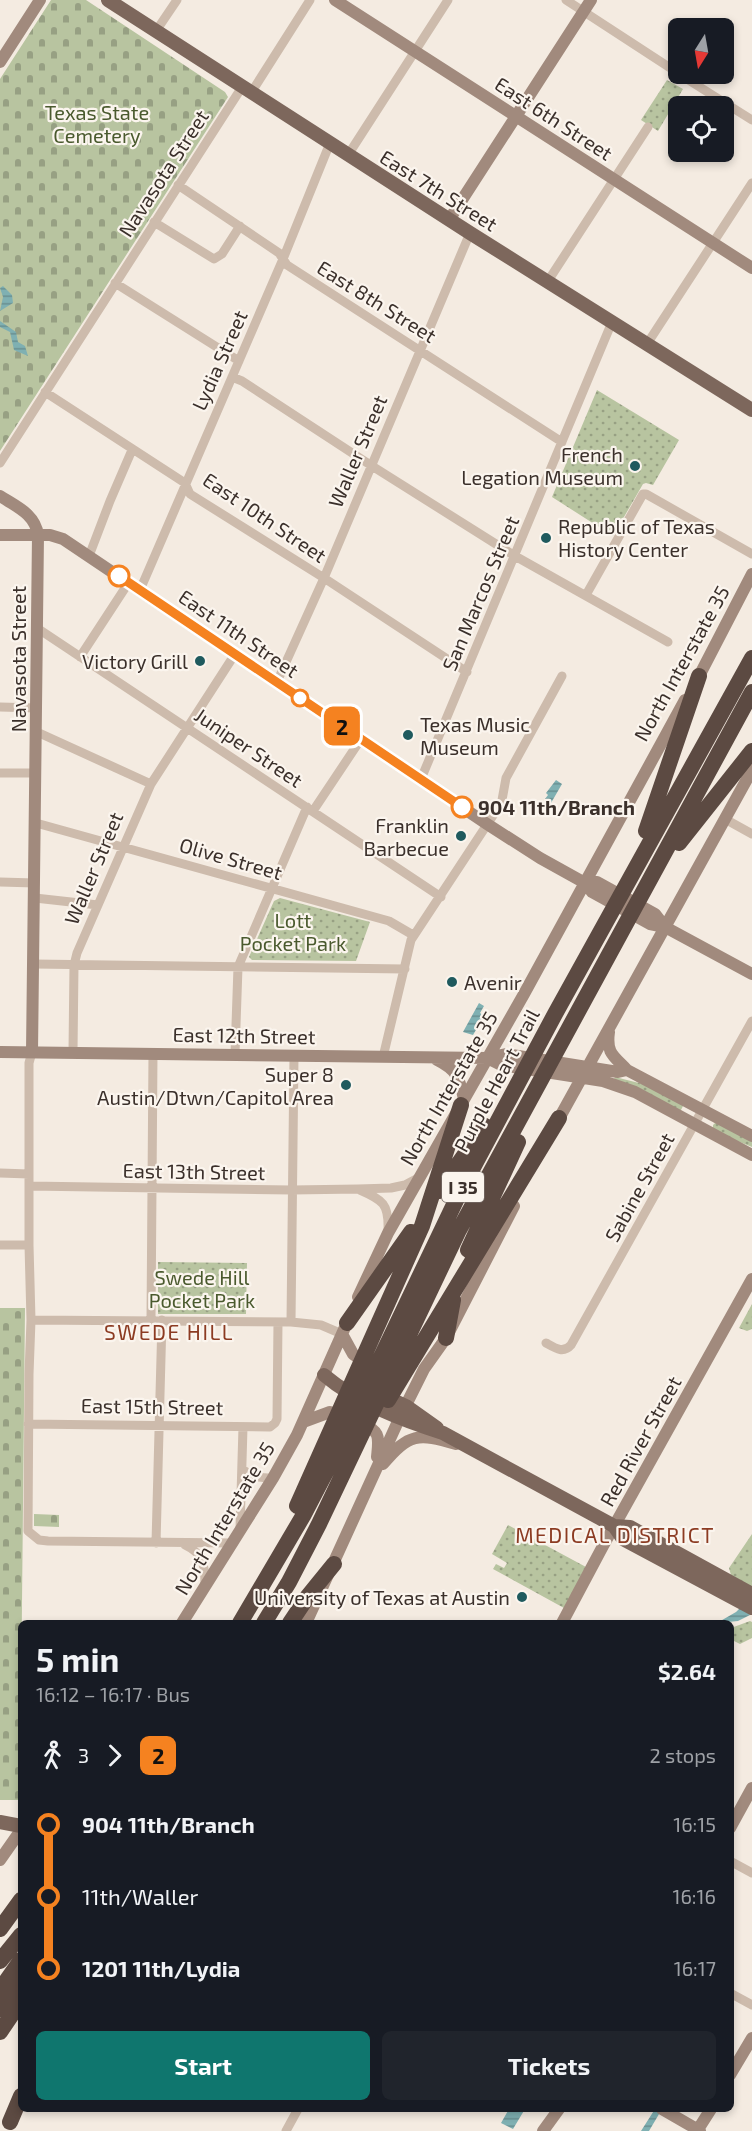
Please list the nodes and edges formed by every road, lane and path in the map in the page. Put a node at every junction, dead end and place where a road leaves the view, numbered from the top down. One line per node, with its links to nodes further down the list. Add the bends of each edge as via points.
1 (40, 0): 12 (main road)
2 (108, 0): 10 (main road, East 7th Street)
3 (177, 0): 10 (street)
4 (310, 0): 15 (street, Navasota Street)
5 (335, 0): 11 (main road, East 6th Street)
6 (448, 0): 11 (street)
7 (566, 0): 9 (street)
8 (591, 0): 9 (main road)
9 (584, 11): 13 (street); 16 (main road)
10 (156, 31): 15 (main road, East 7th Street)
11 (415, 51): 16 (main road, East 6th Street); 20 (street)
12 (0, 62)
13 (668, 66)
14 (696, 84): 17 (street)
15 (247, 90): 19 (main road, East 7th Street); 23 (street, Navasota Street)
16 (516, 116): 21 (main road, East 6th Street); 24 (main road)
17 (752, 120)
18 (648, 127): 21 (street)
19 (330, 143): 20 (main road, East 7th Street); 29 (street, Lydia Street)
20 (348, 155): 24 (main road, East 7th Street)
21 (614, 180): 28 (main road, East 6th Street); 31 (street)
22 (752, 183): 28 (street)
23 (178, 185): 25 (street, Navasota Street); 26 (street, East 8th Street)
24 (449, 220): 27 (main road, East 7th Street)
25 (154, 222): 26 (street, via 214,259 222,254); 32 (street, Navasota Street)
26 (240, 226): 29 (street, East 8th Street)
27 (470, 233): 31 (main road, East 7th Street); 35 (street, Waller Street)
28 (713, 243): 30 (main road, East 6th Street); 34 (street)
29 (283, 259): 35 (street, East 8th Street); 36 (street, Lydia Street)
30 (752, 268)
31 (548, 281): 33 (main road, East 7th Street)
32 (115, 283): 36 (street); 38 (street, Navasota Street)
33 (612, 322): 34 (main road, East 7th Street); 40 (street, San Marcos Street)
34 (647, 344): 39 (main road, East 7th Street)
35 (421, 350): 40 (street, East 8th Street); 43 (street, Waller Street)
36 (239, 362): 37 (street, Lydia Street)
37 (232, 377): 43 (street); 44 (street, Lydia Street)
38 (45, 392): 41 (street, East 10th Street); 42 (street, Navasota Street)
39 (752, 410)
40 (562, 442): 50 (street, San Marcos Street)
41 (132, 450): 44 (street, East 10th Street); 49 (street)
42 (0, 463)
43 (372, 466): 50 (street); 51 (street, Waller Street)
44 (185, 483): 51 (street, East 10th Street, via 190,494); 54 (street, Lydia Street)
45 (0, 496): 47 (main road, via 32,518)
46 (0, 535): 47 (main road, East 11th Street)
47 (38, 536): 49 (main road, East 11th Street, via 59,537); 56 (main road, Navasota Street)
48 (752, 554): 55 (street, via 643,494)
49 (89, 556): 53 (main road, East 11th Street)
50 (515, 556): 55 (street); 61 (street, San Marcos Street)
51 (324, 578): 61 (street, East 10th Street); 64 (street, Waller Street)
52 (750, 579): 63 (main road, North Interstate 35)
53 (129, 582): 54 (main road, East 11th Street); 59 (street)
54 (140, 590): 58 (main road, East 11th Street)
55 (586, 595): 57 (street)
56 (38, 628): 59 (street, Juniper Street); 67 (main road, Navasota Street)
57 (668, 642)
58 (236, 654): 64 (main road, East 11th Street); 68 (street, Waller Street)
59 (80, 657): 68 (street, Juniper Street)
60 (752, 658): 93 (highway, Purple Heart Trail / I 35)
61 (467, 672): 75 (street, San Marcos Street)
62 (561, 676): 80 (street, via 506,778 502,800)
63 (699, 676): 85 (main road, North Interstate 35, via 655,752); 93 (highway, via 652,818 607,906)
64 (278, 682): 70 (main road, East 11th Street)
65 (752, 692): 98 (highway, Purple Heart Trail / I 35)
66 (0, 707): 67 (street)
67 (37, 708): 69 (main road, Navasota Street)
68 (188, 728): 76 (street, Waller Street); 77 (street, Juniper Street)
69 (37, 732): 74 (main road, Navasota Street); 76 (street)
70 (361, 739): 75 (main road, East 11th Street); 77 (street)
71 (752, 751): 98 (highway, via 687,830 634,924)
72 (752, 770): 78 (main road)
73 (0, 773): 74 (street)
74 (36, 773): 79 (main road, Navasota Street)
75 (421, 778): 80 (main road, East 11th Street)
76 (150, 784): 82 (street, Waller Street)
77 (310, 809): 86 (street); 87 (street, Juniper Street)
78 (725, 819): 81 (street); 90 (main road)
79 (36, 823): 82 (street, Olive Street); 84 (main road, Navasota Street)
80 (487, 824): 85 (main road, East 11th Street); 87 (street)
81 (752, 834)
82 (123, 846): 86 (street, Olive Street); 89 (street, Waller Street)
83 (0, 882): 84 (street)
84 (35, 883): 88 (main road, Navasota Street)
85 (591, 885): 90 (main road, East 11th Street); 111 (main road, North Interstate 35)
86 (272, 888): 91 (street, Olive Street, via 389,921); 95 (street)
87 (441, 897): 91 (street)
88 (34, 898): 89 (street); 92 (main road, Navasota Street)
89 (98, 905): 94 (street, Waller Street)
90 (665, 927): 97 (main road, East 11th Street); 102 (main road)
91 (413, 935): 96 (street)
92 (34, 964): 94 (street); 104 (main road, Navasota Street)
93 (584, 964): 99 (highway, Purple Heart Trail / I 35)
94 (74, 965): 95 (street); 105 (street, Waller Street)
95 (238, 967): 96 (street); 107 (street)
96 (405, 969): 109 (street)
97 (752, 974)
98 (593, 984): 101 (highway, Purple Heart Trail / I 35)
99 (555, 1014): 136 (highway, via 527,1051 483,1130); 139 (highway, Purple Heart Trail / I 35, via 460,1192)
100 (752, 1021): 115 (street, Sabine Street)
101 (572, 1023): 137 (highway, via 561,1057 465,1258); 139 (highway, Purple Heart Trail / I 35)
102 (610, 1028): 112 (main road, via 609,1049); 113 (main road)
103 (0, 1052): 104 (main road, East 12th Street)
104 (32, 1052): 105 (main road, East 12th Street); 121 (street, Navasota Street)
105 (73, 1052): 106 (main road, East 12th Street)
106 (153, 1053): 107 (main road, East 12th Street); 124 (street)
107 (235, 1054): 108 (main road, East 12th Street)
108 (294, 1056): 109 (main road, East 12th Street); 126 (street)
109 (383, 1057): 110 (main road, East 12th Street)
110 (433, 1058): 111 (main road, East 12th Street); 114 (main road, via 456,1072)
111 (487, 1058): 113 (main road, East 12th Street); 114 (main road, North Interstate 35)
112 (627, 1070): 113 (main road, East 12th Street); 115 (main road, East 12th Street)
113 (579, 1071): 116 (main road); 117 (main road, East 12th Street, via 616,1084)
114 (463, 1102): 122 (main road, North Interstate 35); 146 (highway)
115 (703, 1109): 117 (street, Sabine Street); 118 (main road, East 12th Street)
116 (559, 1118): 137 (main road); 152 (highway, via 387,1401)
117 (694, 1125): 119 (main road, East 12th Street); 138 (street, Sabine Street, via 572,1345 561,1350)
118 (752, 1136)
119 (752, 1155)
120 (0, 1173): 121 (street)
121 (29, 1174): 123 (street, Navasota Street)
122 (420, 1177): 125 (street, East 13th Street, via 390,1188); 127 (main road, North Interstate 35)
123 (29, 1186): 124 (street, East 13th Street); 129 (street, Navasota Street)
124 (152, 1188): 126 (street, East 13th Street); 132 (street)
125 (358, 1189): 126 (street, East 13th Street); 127 (street, via 385,1206)
126 (292, 1190): 135 (street)
127 (388, 1233): 136 (main road, North Interstate 35)
128 (0, 1245): 129 (street)
129 (29, 1245): 131 (street, Navasota Street)
130 (752, 1279): 153 (main road, Red River Street)
131 (32, 1320): 132 (street); 144 (street, Navasota Street)
132 (151, 1320): 133 (street)
133 (162, 1320): 134 (street); 145 (street)
134 (278, 1322): 135 (street); 147 (street, East 15th Street, via 277,1419 270,1427)
135 (291, 1322): 136 (street)
136 (344, 1329): 140 (main road, via 353,1354 360,1360 399,1378); 141 (main road, North Interstate 35)
137 (446, 1338): 140 (main road)
138 (546, 1343)
139 (385, 1365): 146 (highway, Purple Heart Trail / I 35)
140 (424, 1369): 142 (main road)
141 (324, 1375): 142 (main road, via 342,1390); 143 (main road, North Interstate 35)
142 (403, 1412): 148 (main road); 150 (main road)
143 (303, 1422): 150 (main road, via 338,1412 372,1428 379,1437); 151 (main road, North Interstate 35)
144 (28, 1424): 145 (street, East 15th Street); 155 (street, Navasota Street, via 27,1524 32,1536 48,1541)
145 (160, 1425): 147 (street, East 15th Street); 155 (street)
146 (349, 1425): 152 (highway, Purple Heart Trail / I 35); 163 (highway, Purple Heart Trail / I 35, via 303,1516)
147 (243, 1427): 149 (street)
148 (471, 1448): 150 (main road, via 435,1438 416,1438 397,1447); 153 (main road)
149 (242, 1469): 151 (street, via 250,1475); 154 (street)
150 (376, 1472): 158 (main road)
151 (273, 1478): 154 (main road, North Interstate 35)
152 (319, 1524): 164 (highway, Purple Heart Trail / I 35)
153 (615, 1526): 160 (main road, via 630,1527); 160 (main road, via 623,1539 706,1583); 167 (main road, Red River Street)
154 (240, 1530): 157 (main road, North Interstate 35)
155 (156, 1543): 156 (street)
156 (180, 1543): 157 (street); 159 (street, via 200,1555)
157 (233, 1543): 159 (main road, North Interstate 35)
158 (334, 1564): 165 (highway); 166 (main road)
159 (205, 1588): 162 (main road, North Interstate 35)
160 (742, 1593): 161 (main road)
161 (752, 1608)
162 (184, 1620)
163 (243, 1620)
164 (266, 1620)
165 (292, 1620)
166 (307, 1620)
167 (564, 1620)
168 (752, 1788): 169 (main road)
169 (734, 1821)
170 (0, 1822): 171 (main road)
171 (18, 1827)
172 (18, 1833): 173 (main road)
173 (0, 1860)
174 (734, 1863): 175 (street)
175 (752, 1873)
176 (18, 1904): 177 (highway)
177 (0, 1929)
178 (18, 1939): 179 (highway)
179 (0, 1961)
180 (18, 1964): 182 (highway)
181 (18, 1985): 186 (highway)
182 (0, 1990)
183 (734, 1995): 185 (street)
184 (18, 2005): 187 (highway)
185 (752, 2005)
186 (0, 2009)
187 (0, 2032)
188 (752, 2038): 189 (main road)
189 (734, 2068)
190 (18, 2102): 196 (highway)
191 (18, 2111): 196 (main road)
192 (296, 2112): 197 (street)
193 (557, 2112): 198 (main road); 199 (main road)
194 (668, 2112): 200 (main road)
195 (709, 2112): 200 (main road)
196 (6, 2127)
197 (286, 2131)
198 (543, 2131)
199 (551, 2131)
200 (698, 2131)

